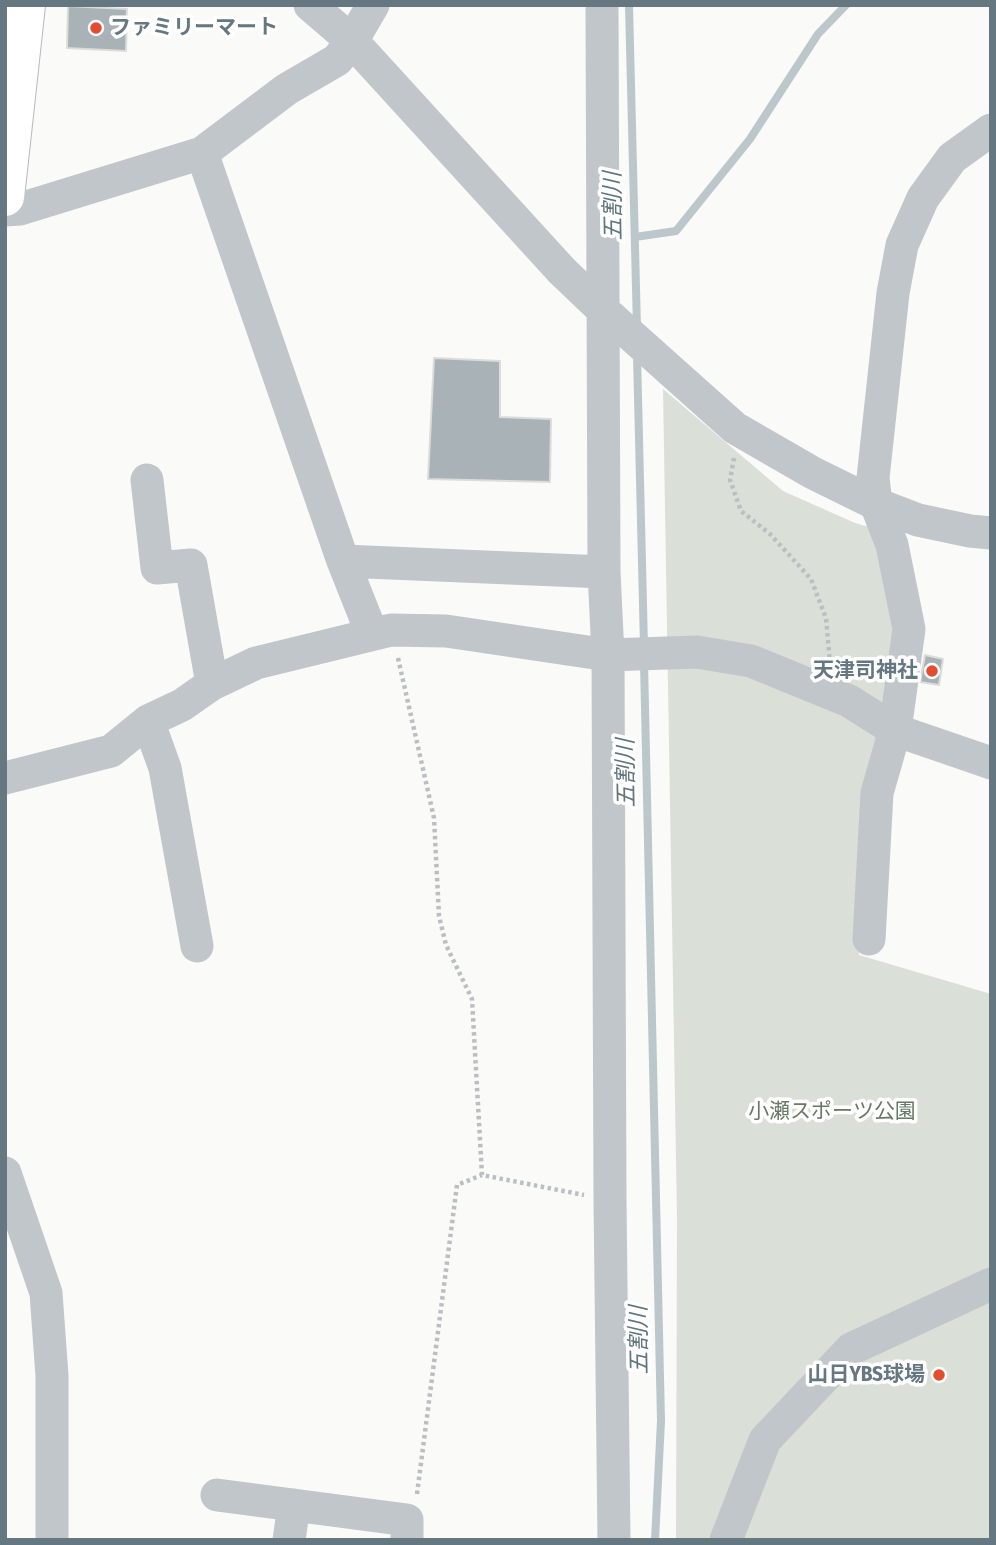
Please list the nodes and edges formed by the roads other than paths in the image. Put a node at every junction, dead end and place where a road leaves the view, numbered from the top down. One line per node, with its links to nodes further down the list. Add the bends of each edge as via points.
1 (26, 5): 6 (main road)
2 (310, 5): 5 (street)
3 (373, 5): 5 (street)
4 (602, 5): 11 (street)
5 (352, 41): 8 (street, via 337,60 287,89); 11 (street, via 562,271)
6 (12, 77): 9 (main road)
7 (991, 130): 13 (street, via 952,158 923,198 902,245 873,478)
8 (202, 153): 10 (street); 15 (street)
9 (5, 197)
10 (5, 210)
11 (612, 318): 13 (street, via 742,432); 16 (street)
12 (147, 480): 19 (street, via 157,568 191,565)
13 (876, 504): 14 (street, via 918,520); 21 (street, via 892,545 909,629)
14 (991, 533)
15 (343, 561): 16 (street); 17 (street)
16 (604, 572): 18 (street)
17 (382, 632): 18 (street, via 446,631); 19 (street, via 257,663)
18 (627, 654): 21 (street, via 696,652 751,661 849,701); 33 (street, via 610,1200)
19 (212, 684): 20 (street)
20 (148, 722): 23 (street, via 111,751); 25 (street, via 165,768)
21 (895, 730): 22 (street); 24 (street, via 877,793)
22 (991, 763)
23 (5, 778)
24 (869, 939)
25 (197, 946)
26 (5, 1173): 31 (street, via 46,1293 52,1376)
27 (991, 1284): 34 (street, via 851,1349 765,1440)
28 (217, 1495): 29 (street)
29 (294, 1505): 30 (street); 32 (street)
30 (407, 1530)
31 (52, 1540)
32 (289, 1540)
33 (614, 1540)
34 (726, 1540)

